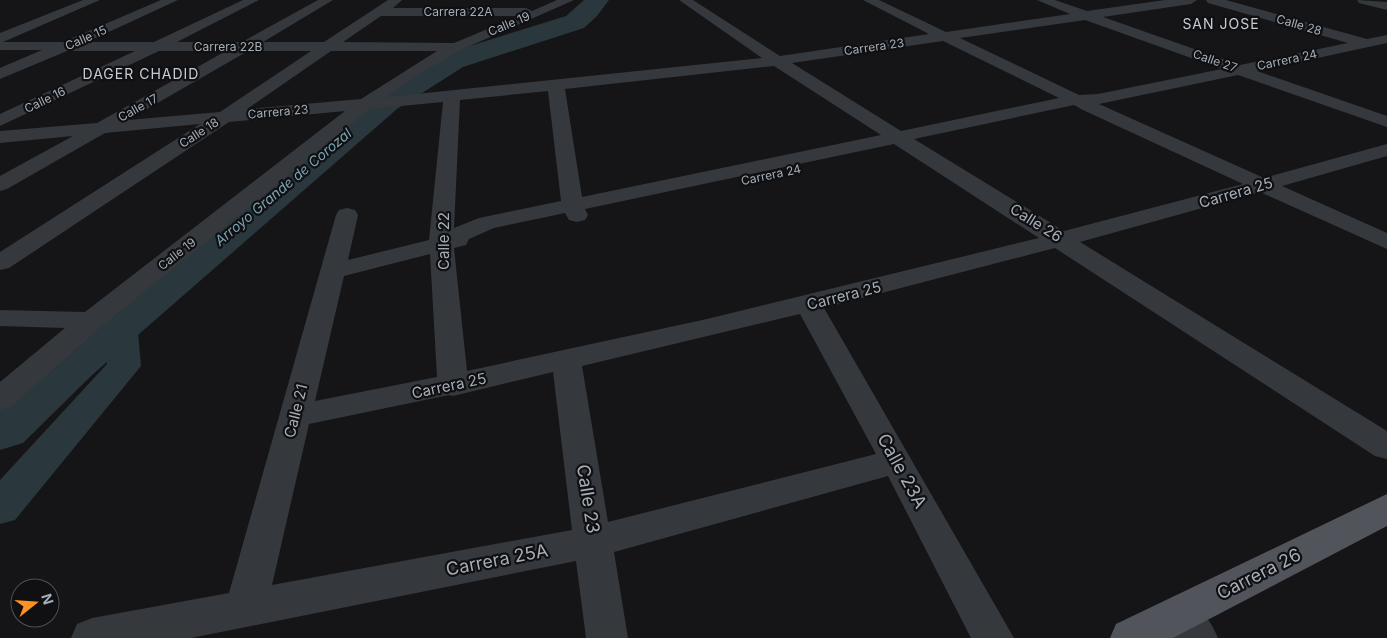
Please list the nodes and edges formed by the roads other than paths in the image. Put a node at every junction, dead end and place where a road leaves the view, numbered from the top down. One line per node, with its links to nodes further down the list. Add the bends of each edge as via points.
1 (94, 0): 18 (street)
2 (172, 0): 22 (street, Calle 15)
3 (253, 0): 23 (street, Calle 16)
4 (327, 0): 24 (street, Calle 17)
5 (396, 0): 14 (street, Calle 18)
6 (568, 0): 15 (street, Calle 19)
7 (685, 0): 28 (street, Calle 26)
8 (869, 0): 17 (street)
9 (1043, 0): 16 (street, Calle 27)
10 (1191, 0): 16 (street, Carrera 23)
11 (1212, 0): 20 (street, Calle 28)
12 (1363, 0): 13 (street)
13 (1387, 6)
14 (379, 12): 15 (street, Carrera 22A); 25 (street, Calle 18)
15 (538, 12): 26 (street, Calle 19)
16 (1088, 16): 17 (street, Carrera 23); 29 (street, Calle 27)
17 (946, 37): 28 (street, Carrera 23); 33 (street)
18 (0, 38)
19 (1387, 39): 20 (street, Carrera 24)
20 (1367, 44): 27 (street, Calle 28); 29 (street, Carrera 24)
21 (0, 46): 22 (street, Carrera 22B)
22 (67, 46): 23 (street, Carrera 22B); 30 (street, Calle 15)
23 (156, 47): 24 (street, Carrera 22B); 36 (street, Calle 16)
24 (245, 47): 25 (street, Carrera 22B); 38 (street, Calle 17)
25 (326, 47): 26 (street, Carrera 22B); 35 (street, Calle 18)
26 (456, 47): 34 (street, Calle 19, via 412,72)
27 (1387, 50)
28 (777, 61): 31 (street, Carrera 23); 40 (street, Calle 26)
29 (1241, 70): 33 (street, Carrera 24); 37 (street, Calle 27)
30 (0, 74)
31 (556, 86): 32 (street, Carrera 23); 44 (street)
32 (452, 96): 34 (street, Carrera 23); 47 (street, Calle 22)
33 (1087, 101): 40 (street, Carrera 24); 43 (street)
34 (373, 103): 35 (street, Carrera 23); 53 (street, Calle 19)
35 (224, 117): 38 (street, Carrera 23); 49 (street, Calle 18)
36 (0, 121)
37 (1387, 122)
38 (99, 130): 39 (street, Carrera 23); 42 (street, Calle 17)
39 (0, 137)
40 (903, 141): 44 (street, Carrera 24); 46 (street, Calle 26)
41 (1387, 150): 43 (street, Carrera 25)
42 (0, 184)
43 (1263, 186): 46 (street, Carrera 25); 48 (street)
44 (575, 209): 47 (street, Carrera 24)
45 (347, 215): 50 (street, Calle 21)
46 (1064, 241): 51 (street, Carrera 25); 58 (street, Calle 26)
47 (441, 242): 50 (street, Carrera 24); 55 (street, Calle 22)
48 (1387, 242)
49 (0, 263)
50 (332, 272): 57 (street, Calle 21)
51 (809, 305): 54 (street, Carrera 25); 59 (street, Calle 23A)
52 (0, 318): 53 (street)
53 (91, 322): 56 (street, Calle 19)
54 (566, 361): 55 (street, Carrera 25); 61 (street, Calle 23)
55 (452, 386): 57 (street, Carrera 25)
56 (0, 399)
57 (295, 416): 62 (street, Calle 21)
58 (1387, 447)
59 (897, 461): 61 (street, Carrera 25A); 66 (street, Calle 23A)
60 (1387, 509): 63 (main road, Carrera 26)
61 (594, 542): 62 (street, Carrera 25A); 65 (street, Calle 23)
62 (246, 607): 64 (street, Carrera 25A)
63 (1188, 626): 67 (main road, Carrera 26)
64 (92, 638)
65 (607, 638)
66 (993, 638)
67 (1131, 638)

